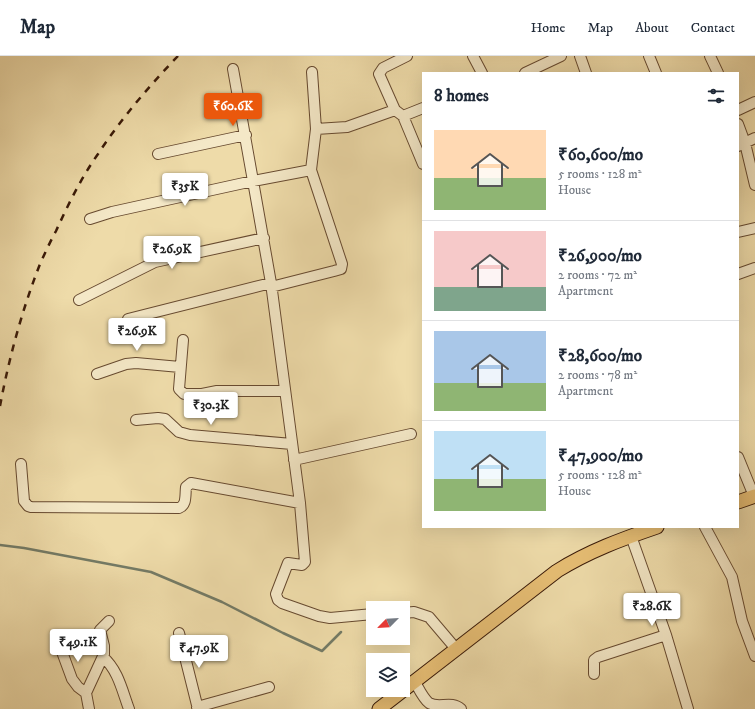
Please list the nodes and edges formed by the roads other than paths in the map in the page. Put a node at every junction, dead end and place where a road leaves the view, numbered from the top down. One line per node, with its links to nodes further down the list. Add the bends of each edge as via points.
1 (407, 56): 17 (street, via 383,68 379,74)
2 (472, 56): 9 (street)
3 (561, 56): 10 (street)
4 (580, 56): 11 (street)
5 (649, 56): 12 (street)
6 (710, 56): 13 (street)
7 (233, 70): 20 (street)
8 (312, 72): 18 (street)
9 (478, 72)
10 (527, 72)
11 (586, 72)
12 (656, 72)
13 (718, 72)
14 (755, 102): 16 (street)
15 (422, 108): 17 (street)
16 (739, 110)
17 (399, 113): 18 (street, via 347,127); 24 (street)
18 (316, 129): 25 (street)
19 (739, 131): 22 (street)
20 (246, 135): 23 (street); 26 (street)
21 (755, 138): 22 (street)
22 (741, 144): 27 (street)
23 (158, 154)
24 (422, 162)
25 (311, 170): 26 (street); 34 (street, via 342,264 341,269)
26 (253, 181): 28 (street); 31 (street)
27 (755, 185)
28 (90, 219)
29 (755, 228): 30 (street)
30 (739, 232)
31 (264, 238): 34 (street); 35 (street, via 155,262)
32 (755, 268): 33 (street)
33 (739, 274)
34 (271, 285): 36 (street); 40 (street)
35 (79, 300)
36 (128, 319)
37 (183, 340): 38 (street)
38 (180, 367): 39 (street, via 136,363); 40 (street, via 179,389 184,394 217,391)
39 (97, 374)
40 (285, 391): 43 (street)
41 (136, 420): 43 (street, via 165,419 179,432 190,435)
42 (410, 434): 45 (street)
43 (292, 444): 45 (street)
44 (739, 459): 47 (street)
45 (294, 460): 49 (street)
46 (21, 464): 49 (street, via 24,501 31,507 178,508 184,503 186,487 191,483)
47 (755, 496): 48 (main road)
48 (739, 502)
49 (300, 503): 54 (street, via 305,562 302,565 288,563 276,594 278,600 330,618)
50 (654, 528): 52 (main road)
51 (706, 528): 60 (street, via 732,577 742,621)
52 (631, 536): 57 (street); 59 (main road, via 582,556 557,571)
53 (410, 612): 59 (street, via 429,617)
54 (366, 615)
55 (109, 621): 61 (street, via 100,630 104,646)
56 (179, 633): 66 (street)
57 (666, 635): 62 (street, via 598,657 594,660); 71 (street)
58 (58, 642): 65 (street, via 72,679)
59 (457, 650): 63 (main road)
60 (755, 656)
61 (103, 657): 65 (street); 68 (street, via 116,672)
62 (594, 674)
63 (415, 682): 69 (main road); 70 (street, via 430,704 442,707 448,704)
64 (269, 687): 66 (street)
65 (86, 693): 67 (street)
66 (198, 708)
67 (89, 709)
68 (129, 709)
69 (379, 709)
70 (461, 709)
71 (688, 709)

